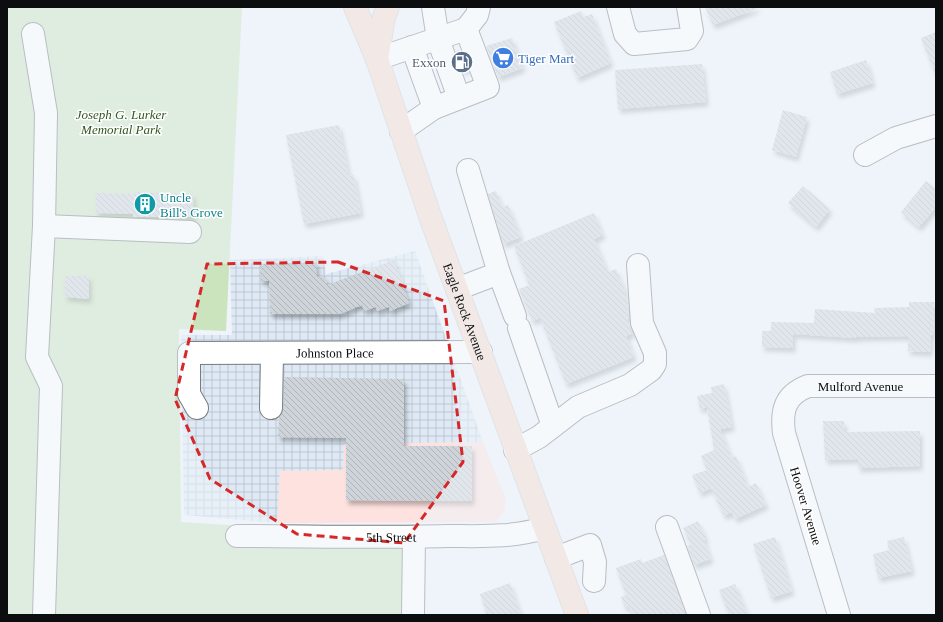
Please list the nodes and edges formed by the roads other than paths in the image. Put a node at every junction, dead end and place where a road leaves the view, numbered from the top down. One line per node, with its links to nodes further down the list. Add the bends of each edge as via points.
1 (355, 7): 11 (main road, Eagle Rock Avenue)
2 (388, 7): 11 (main road)
3 (433, 7): 9 (street)
4 (479, 7): 7 (street, via 477,15)
5 (618, 7): 6 (street, via 625,34 634,44 687,39 692,31)
6 (688, 7)
7 (466, 29): 9 (street); 12 (street, via 488,87)
8 (33, 34): 18 (street, via 46,113)
9 (438, 39): 10 (street); 12 (street)
10 (412, 48): 11 (street); 13 (street)
11 (377, 59): 15 (main road, Eagle Rock Avenue)
12 (459, 98): 13 (street)
13 (434, 108): 15 (street)
14 (936, 126): 16 (street, via 896,138)
15 (401, 131): 22 (main road, Eagle Rock Avenue)
16 (865, 155)
17 (468, 170): 21 (street)
18 (44, 226): 19 (street); 37 (street, via 36,357 51,386)
19 (190, 232)
20 (638, 265): 29 (street, via 642,323 655,353 655,364 651,370 630,385 578,408)
21 (499, 273): 22 (street); 29 (street)
22 (457, 289): 23 (main road, Eagle Rock Avenue)
23 (481, 352): 24 (street, Johnston Place); 30 (main road, Eagle Rock Avenue)
24 (272, 353): 27 (street, Johnston Place, via 189,353 189,394); 28 (street)
25 (936, 386): 26 (street, Mulford Avenue, via 808,386 798,390)
26 (790, 398): 41 (street, Hoover Avenue, via 782,418 784,433)
27 (196, 408)
28 (271, 408)
29 (553, 426): 30 (street)
30 (516, 450): 32 (main road, Eagle Rock Avenue)
31 (667, 527): 40 (street)
32 (544, 528): 34 (street, 5th Street, via 524,534); 35 (main road, Eagle Rock Avenue)
33 (237, 536): 34 (street, 5th Street)
34 (414, 537): 38 (street)
35 (556, 558): 36 (street, via 590,545 595,562); 39 (main road, Eagle Rock Avenue)
36 (594, 581)
37 (44, 615)
38 (413, 615)
39 (576, 615)
40 (699, 615)
41 (839, 615)

